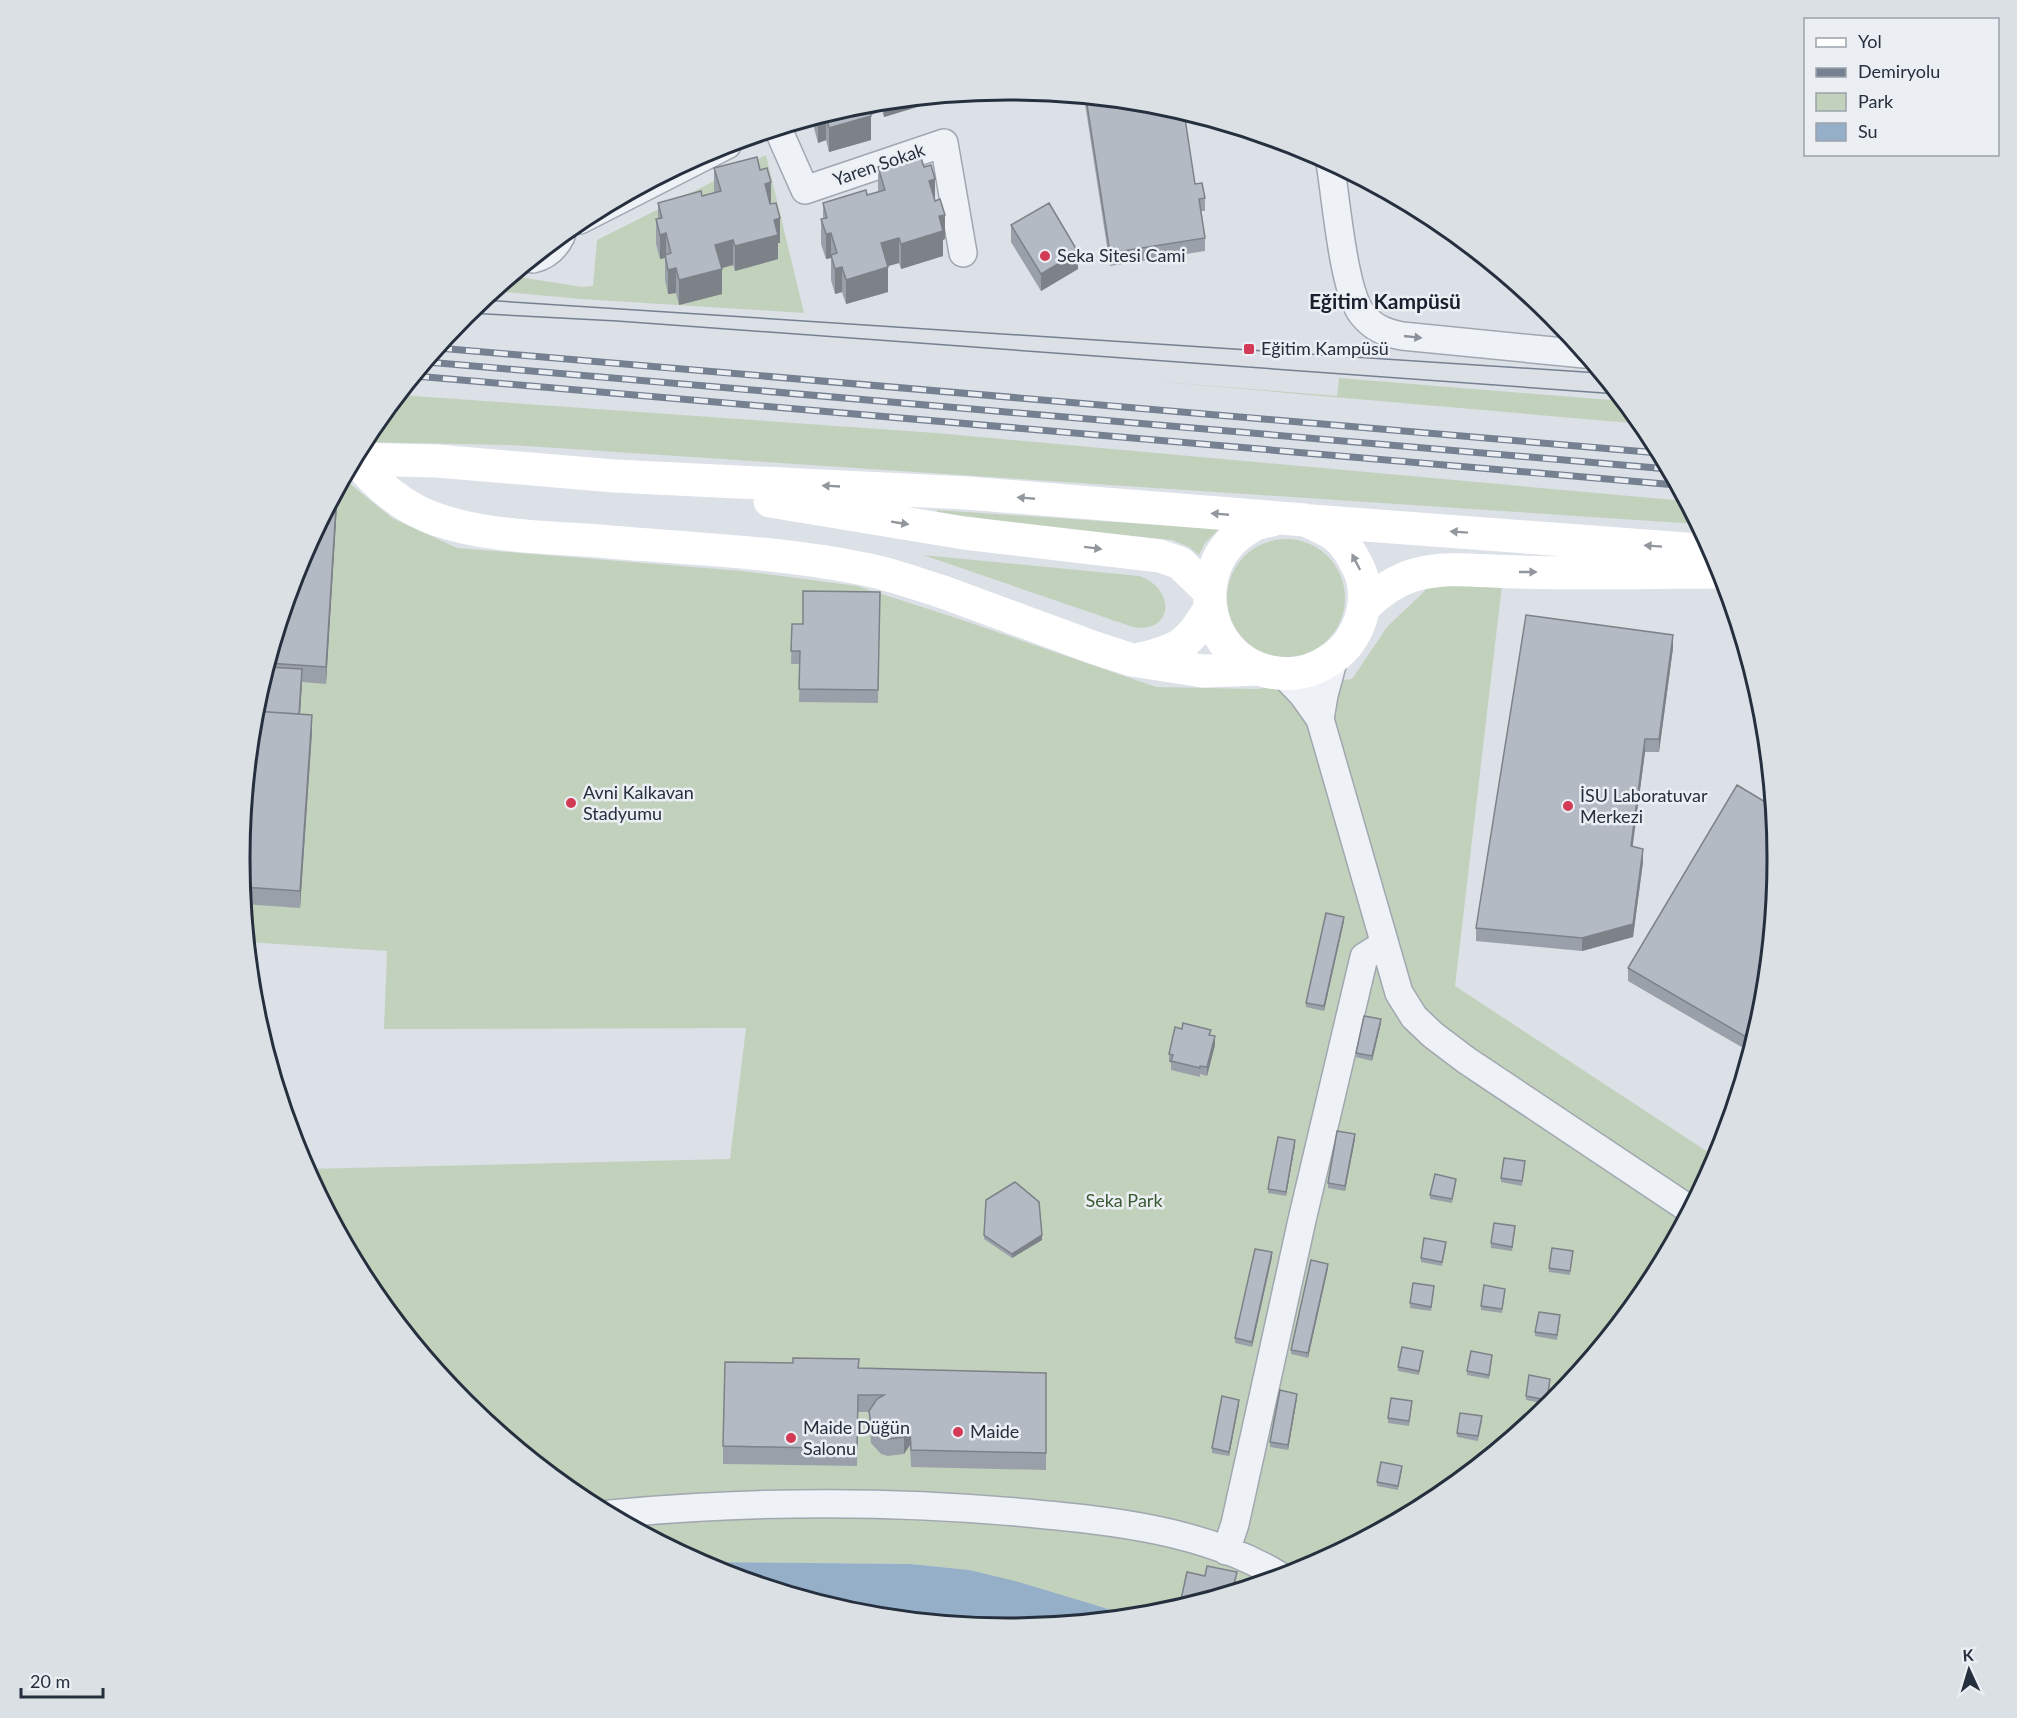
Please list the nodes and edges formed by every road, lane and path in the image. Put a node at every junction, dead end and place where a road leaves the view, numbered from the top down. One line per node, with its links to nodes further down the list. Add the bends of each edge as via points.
1 (781, 136): 3 (street, Yaren Sokak, via 805,190 944,143)
2 (1332, 173): 4 (street, one-way to 4, via 1353,296 1374,327 1422,338)
3 (963, 253)
4 (1573, 353)
5 (365, 459): 7 (main road, via 437,461)
6 (361, 465): 14 (main road, bridge, via 396,498 436,519 457,525 769,555 866,569 943,592)
7 (614, 476): 8 (main road, one-way to 7, via 967,493); 11 (main road, one-way to 11, via 964,533 1160,556 1180,563)
8 (1292, 519): 9 (main road, one-way to 8); 11 (main road, via 1252,526 1230,542 1215,564); 12 (main road, one-way to 8, via 1362,573 1350,550 1330,531)
9 (1701, 550)
10 (1710, 572): 12 (main road, one-way to 10, via 1379,592 1402,579 1433,571)
11 (1209, 599): 14 (main road, via 1197,630 1182,644 1165,653); 15 (main road, via 1211,617 1221,639 1238,657)
12 (1364, 607): 13 (main road, via 1348,645)
13 (1334, 658): 15 (main road, via 1307,671); 16 (street)
14 (1132, 660): 15 (main road, via 1203,671)
15 (1271, 672): 16 (street, via 1303,695)
16 (1320, 719): 17 (street)
17 (1383, 945): 18 (street, via 1399,993 1414,1017 1433,1035); 20 (street, via 1364,957 1238,1513)
18 (1683, 1205)
19 (624, 1513): 20 (street, via 708,1506 922,1505 1140,1527)
20 (1226, 1551): 21 (street)
21 (1269, 1571)

